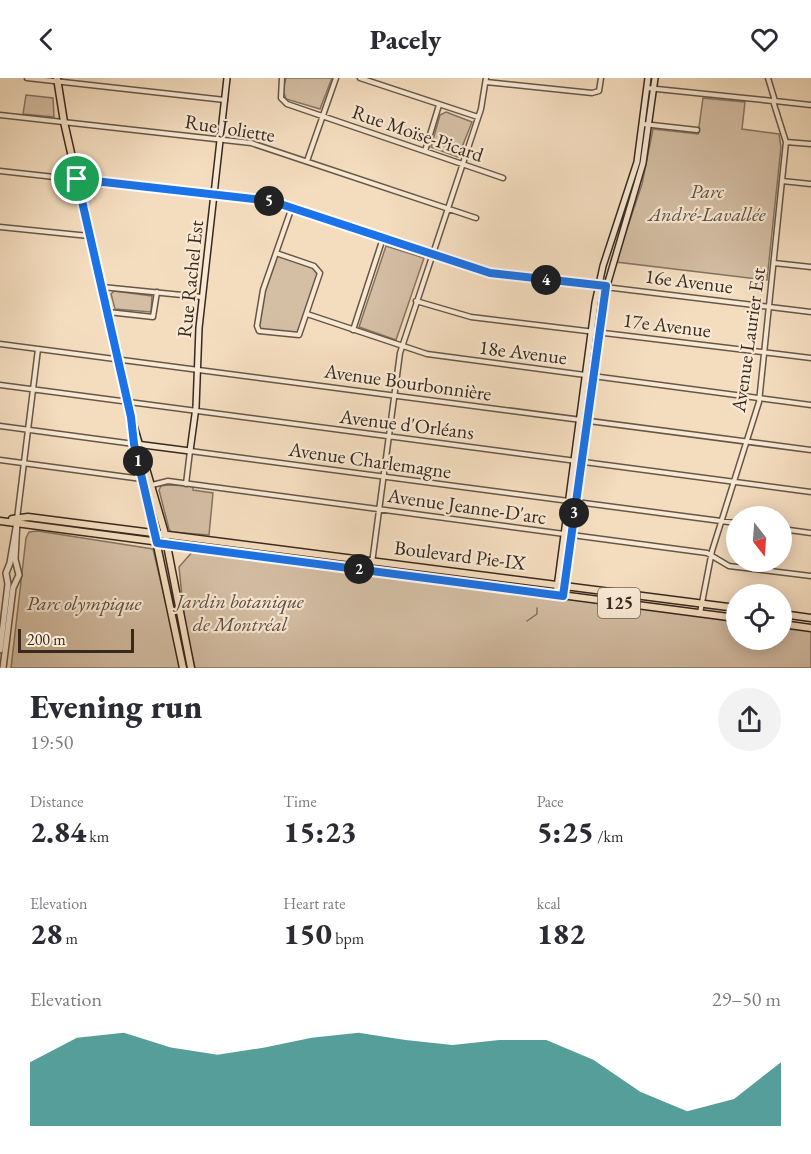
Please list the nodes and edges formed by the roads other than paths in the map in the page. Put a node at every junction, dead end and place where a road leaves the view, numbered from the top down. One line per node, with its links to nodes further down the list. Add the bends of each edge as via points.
1 (27, 78): 10 (street)
2 (227, 78): 13 (main road, Rue Rachel Est)
3 (282, 78): 18 (street, Rue Moïse-Picard, via 280,93 284,102)
4 (336, 78): 18 (street)
5 (360, 78): 15 (street)
6 (601, 78): 11 (street, via 599,91 592,93)
7 (648, 78): 12 (main road)
8 (655, 78): 12 (main road)
9 (768, 78): 14 (street, Avenue Laurier Est)
10 (57, 80): 13 (street); 20 (main road)
11 (486, 80): 19 (street)
12 (651, 88): 14 (street); 21 (main road)
13 (225, 100): 23 (main road, Rue Rachel Est)
14 (775, 101): 16 (street); 24 (street, Avenue Laurier Est)
15 (439, 105): 19 (street); 26 (street)
16 (811, 105)
17 (0, 115): 20 (street, Rue Joliette)
18 (323, 116): 26 (street, Rue Moïse-Picard); 27 (street)
19 (478, 117): 28 (street)
20 (64, 122): 23 (street, Rue Joliette); 31 (main road)
21 (646, 124): 22 (street); 45 (main road); 46 (main road, via 638,185)
22 (698, 130)
23 (220, 139): 27 (street, Rue Joliette, via 265,146); 34 (main road, Rue Rachel Est)
24 (786, 142): 25 (street); 32 (street, Avenue Laurier Est)
25 (811, 144)
26 (425, 151): 28 (street, Rue Moïse-Picard)
27 (307, 161): 36 (street, Rue Joliette)
28 (462, 163): 30 (street, Rue Moïse-Picard); 36 (street)
29 (0, 171): 31 (street, 16e Avenue)
30 (503, 178)
31 (77, 179): 34 (street, 16e Avenue); 39 (main road)
32 (782, 181): 33 (street); 43 (street, Avenue Laurier Est)
33 (811, 184)
34 (215, 193): 35 (street, 16e Avenue); 49 (main road, Rue Rachel Est)
35 (292, 207): 40 (street, 16e Avenue); 41 (street)
36 (447, 208): 37 (street, Rue Joliette); 42 (street)
37 (476, 218)
38 (0, 227): 39 (street)
39 (90, 236): 47 (main road)
40 (383, 238): 42 (street, 16e Avenue); 55 (street)
41 (276, 253): 54 (street, via 317,269 319,278); 54 (street, via 260,302 259,331 299,335)
42 (431, 255): 45 (street, 16e Avenue, via 490,273); 50 (street)
43 (774, 263): 44 (street); 51 (street, Avenue Laurier Est)
44 (811, 267)
45 (598, 286): 46 (street, 16e Avenue); 56 (main road)
46 (606, 286): 51 (street, 16e Avenue); 57 (main road)
47 (102, 287): 48 (street); 52 (main road)
48 (157, 292): 49 (street); 52 (street, via 151,317)
49 (203, 297): 64 (main road, Rue Rachel Est)
50 (416, 301): 56 (street, 17e Avenue, via 471,317); 59 (street)
51 (769, 306): 53 (street, 16e Avenue); 61 (street, Avenue Laurier Est)
52 (108, 312): 63 (main road)
53 (811, 312)
54 (308, 314): 55 (street, 18e Avenue)
55 (353, 330): 59 (street, 18e Avenue)
56 (590, 331): 57 (street, 17e Avenue); 65 (main road)
57 (598, 332): 61 (street, 17e Avenue); 65 (main road)
58 (0, 344): 60 (street, Avenue Bourbonnière)
59 (401, 347): 65 (street, 18e Avenue, via 458,359); 68 (street)
60 (38, 348): 63 (street, Avenue Bourbonnière); 67 (street)
61 (764, 352): 62 (street, 17e Avenue); 69 (street, Avenue Laurier Est)
62 (811, 358)
63 (119, 360): 64 (street, Avenue Bourbonnière); 70 (main road)
64 (197, 369): 68 (street, Avenue Bourbonnière); 72 (main road, Rue Rachel Est)
65 (588, 376): 69 (street, 18e Avenue); 73 (main road)
66 (0, 386): 67 (street, Avenue d'Orléans)
67 (33, 390): 70 (street, Avenue d'Orléans); 75 (street)
68 (394, 395): 73 (street, Avenue Bourbonnière); 76 (street)
69 (760, 399): 71 (street, 18e Avenue); 77 (street, Avenue Laurier Est)
70 (128, 402): 72 (street, Avenue d'Orléans); 78 (main road)
71 (811, 405)
72 (195, 411): 76 (street, Avenue d'Orléans); 80 (main road, Rue Rachel Est)
73 (582, 420): 77 (street, Avenue Bourbonnière); 82 (main road)
74 (0, 426): 75 (street, Avenue Charlemagne)
75 (27, 429): 78 (street, Avenue Charlemagne); 83 (street)
76 (388, 437): 82 (street, Avenue d'Orléans); 84 (street)
77 (747, 441): 79 (street, Avenue Bourbonnière); 86 (street, Avenue Laurier Est)
78 (138, 445): 80 (main road, Avenue Charlemagne); 85 (main road); 88 (main road)
79 (811, 450)
80 (190, 451): 84 (street, Avenue Charlemagne); 87 (street, Rue Rachel Est)
81 (0, 460): 83 (street)
82 (577, 461): 86 (street, Avenue d'Orléans); 90 (main road)
83 (23, 463): 85 (street); 93 (street)
84 (383, 477): 90 (street, Avenue Charlemagne); 91 (street)
85 (142, 479): 97 (main road)
86 (736, 482): 89 (street, Avenue d'Orléans); 94 (street, Avenue Laurier Est)
87 (186, 484): 88 (street, Avenue Jeanne-D'arc); 91 (street, Avenue Jeanne-D'arc)
88 (152, 485): 98 (main road)
89 (811, 492)
90 (572, 502): 94 (street, Avenue Charlemagne); 100 (main road)
91 (378, 510): 100 (street, Avenue Jeanne-D'arc); 104 (street)
92 (0, 520): 93 (main road, Boulevard Pie-IX)
93 (17, 521): 97 (main road, Boulevard Pie-IX, via 28,517); 101 (main road, Boulevard Pie-IX); 105 (main road); 107 (main road)
94 (720, 522): 95 (street, Avenue Charlemagne); 103 (street, Avenue Laurier Est)
95 (726, 523)
96 (792, 530): 99 (street)
97 (154, 532): 98 (main road, Boulevard Pie-IX / 125); 101 (main road)
98 (165, 533): 102 (main road); 104 (main road, Boulevard Pie-IX / 125)
99 (811, 533)
100 (567, 535): 103 (street, Avenue Jeanne-D'arc); 110 (main road)
101 (157, 543): 102 (main road, Boulevard Pie-IX / 125); 123 (main road)
102 (167, 544): 106 (main road, Boulevard Pie-IX / 125); 124 (main road)
103 (711, 554): 108 (street, Avenue Jeanne-D'arc, via 729,566); 112 (street, Avenue Laurier Est)
104 (372, 560): 106 (street); 110 (main road, Boulevard Pie-IX / 125)
105 (16, 569): 107 (main road); 109 (main road)
106 (371, 570): 111 (main road, Boulevard Pie-IX / 125)
107 (5, 573): 109 (main road); 118 (main road)
108 (811, 576)
109 (16, 580): 118 (main road)
110 (561, 585): 111 (main road); 112 (main road, Boulevard Pie-IX / 125)
111 (559, 595): 114 (main road, Boulevard Pie-IX / 125)
112 (701, 603): 113 (main road, Boulevard Pie-IX / 125); 114 (street, Avenue Laurier Est)
113 (726, 607)
114 (700, 613): 116 (main road, Boulevard Pie-IX / 125)
115 (792, 615): 117 (main road)
116 (726, 617)
117 (811, 618)
118 (4, 624): 121 (main road); 122 (main road)
119 (792, 625): 120 (main road)
120 (811, 628)
121 (0, 650)
122 (3, 668)
123 (183, 668)
124 (191, 668)

